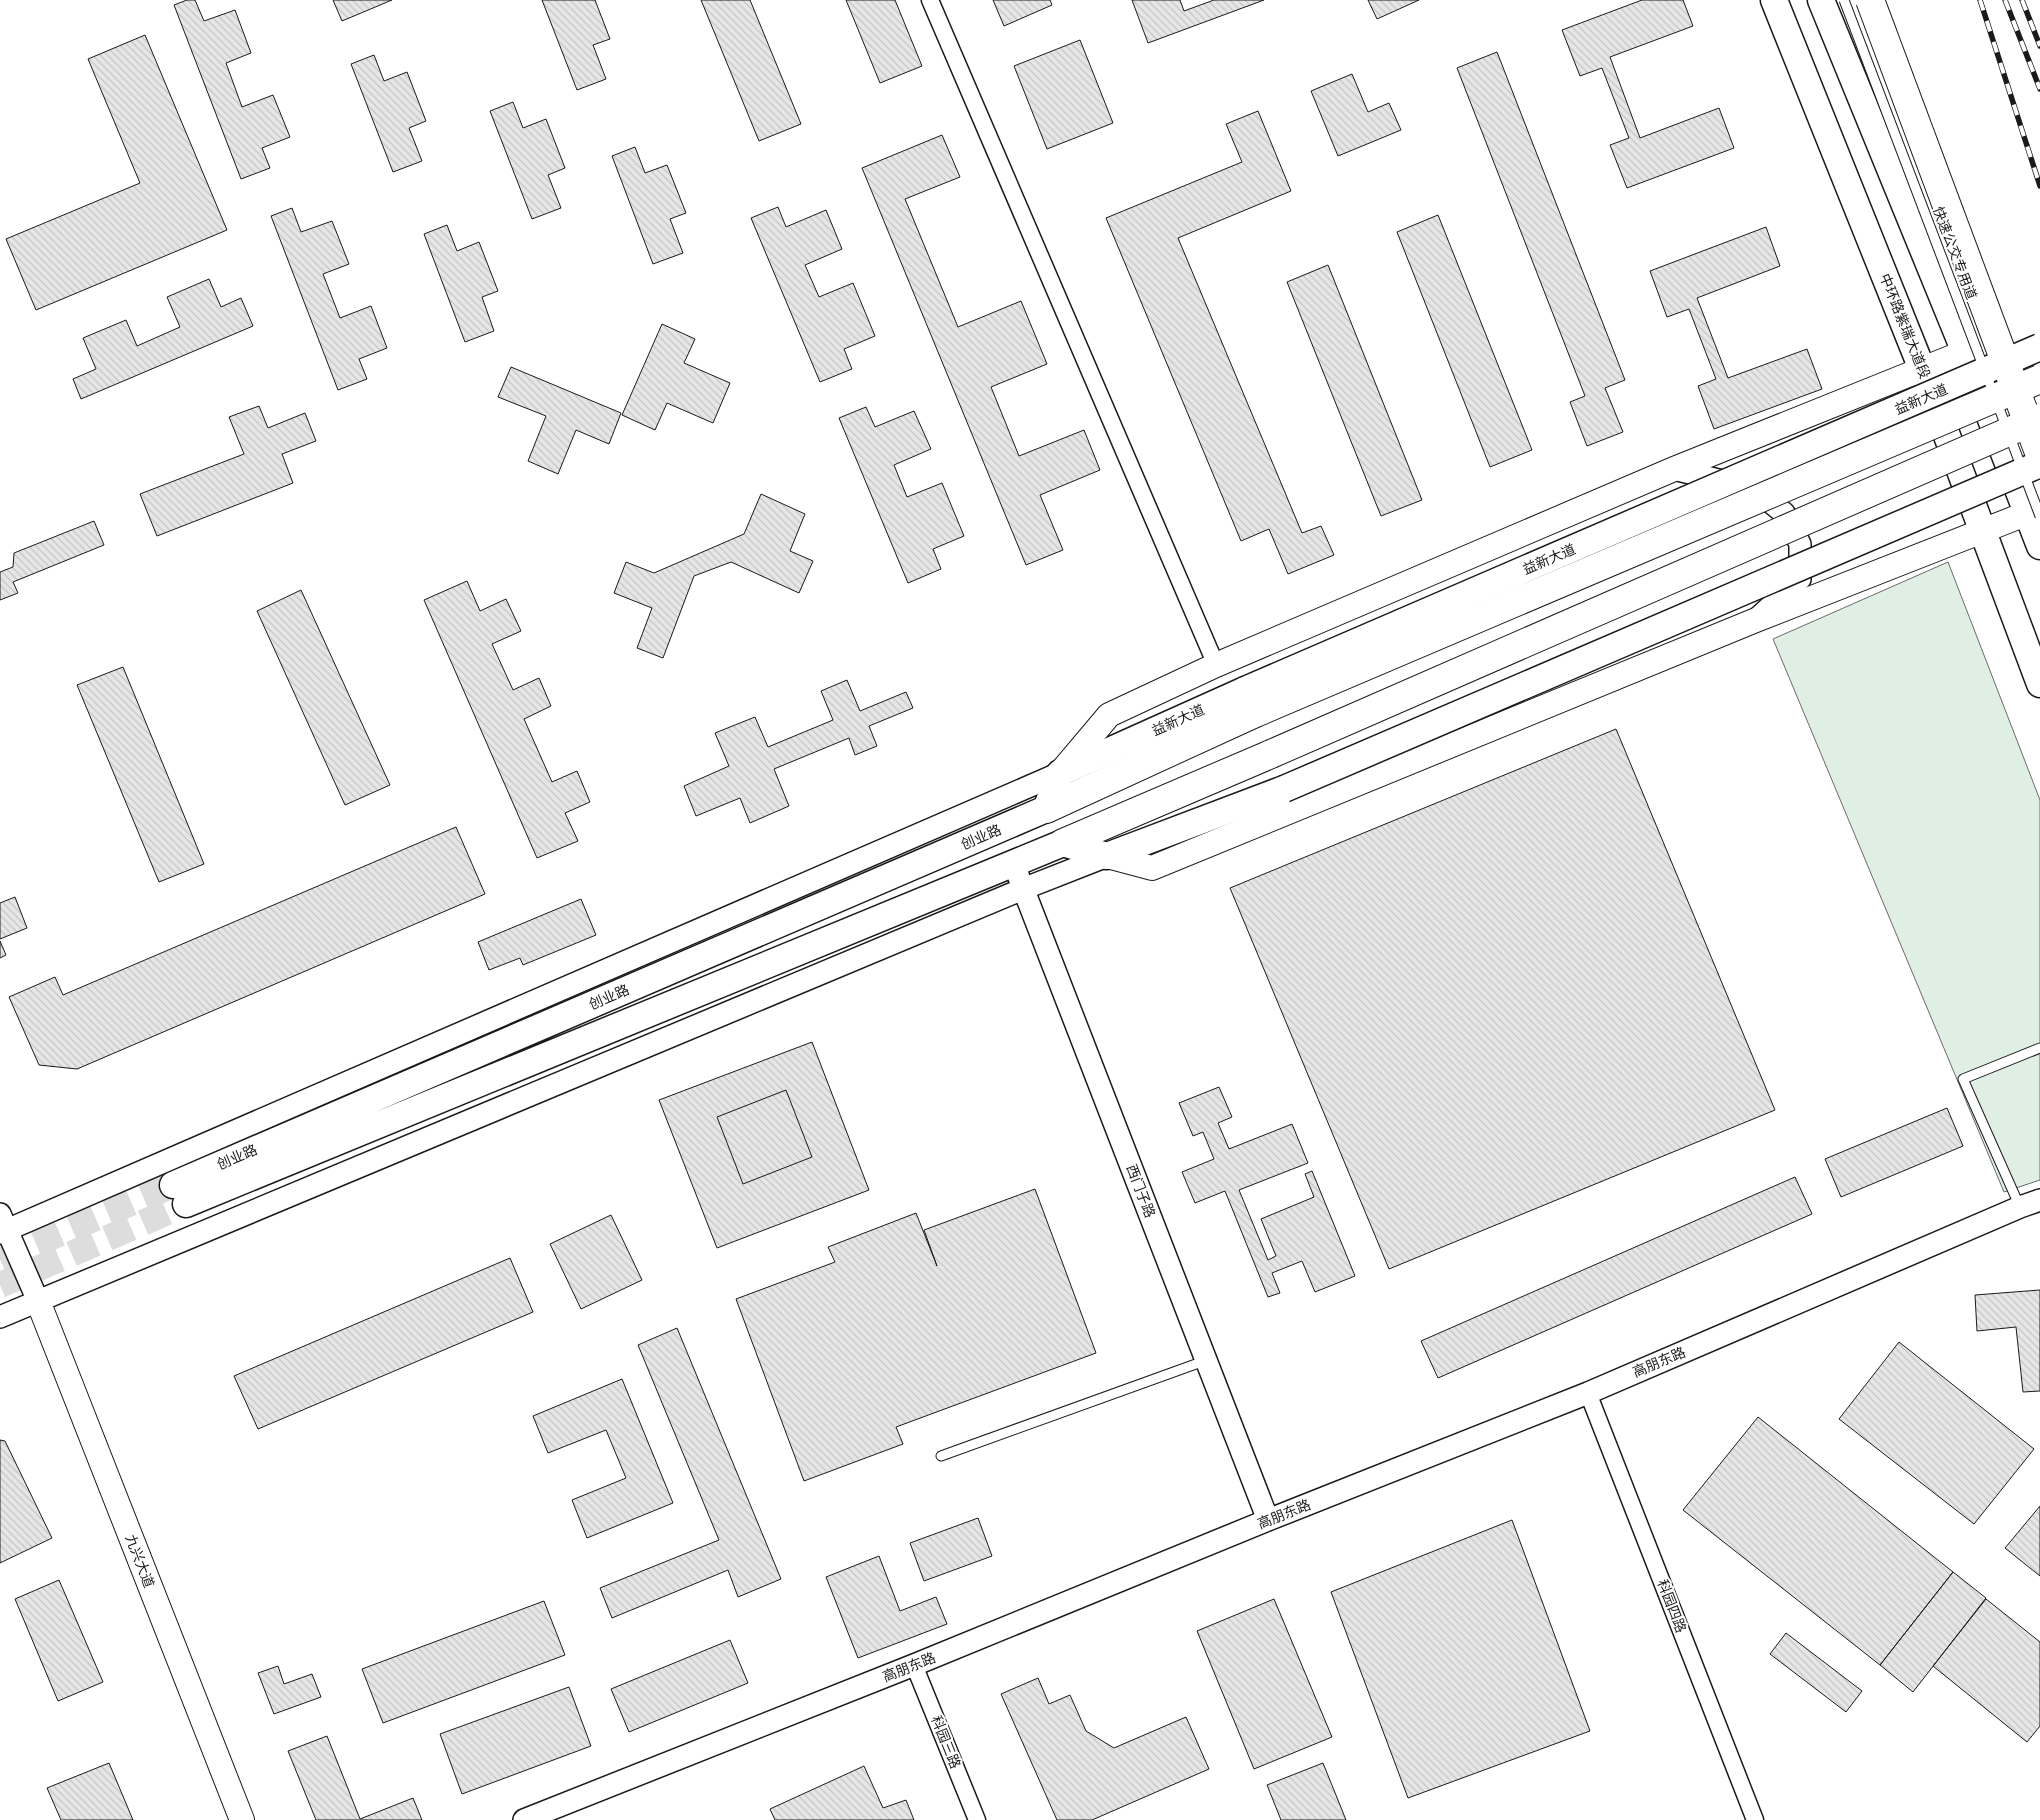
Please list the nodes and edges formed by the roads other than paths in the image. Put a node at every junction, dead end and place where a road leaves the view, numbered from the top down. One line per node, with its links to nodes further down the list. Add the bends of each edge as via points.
1 (930, 0): 18 (street)
2 (1774, 0): 8 (main road, 中环路紫瑞大道段)
3 (1821, 0): 7 (main road)
4 (1844, 0): 14 (lane, 快速公交专用道, bridge)
5 (1870, 0): 11 (highway, bridge)
6 (2040, 347): 20 (main road, 益新大道, bridge)
7 (1965, 352): 8 (main road); 14 (main road)
8 (1922, 369): 13 (main road); 15 (main road, 中环路紫瑞大道段)
9 (2040, 380): 20 (highway, bridge)
10 (2040, 418): 23 (highway, bridge)
11 (2040, 455)
12 (2040, 464): 24 (main road, bridge, via 1284,790)
13 (1674, 469): 17 (street, via 1754,489 1784,512 1800,544 1800,580); 18 (main road)
14 (2034, 515): 15 (main road); 16 (main road)
15 (1983, 530): 17 (main road); 19 (main road, 中环路紫瑞大道段)
16 (2040, 546)
17 (1756, 620): 24 (main road, via 1152,868)
18 (1216, 665): 21 (main road, via 1109,716)
19 (2040, 684)
20 (1249, 702): 21 (main road, 益新大道); 22 (highway)
21 (1060, 773): 22 (main road); 30 (street)
22 (1046, 809): 25 (main road, 创业路, via 179,1194)
23 (1062, 843): 24 (main road); 25 (main road, 创业路)
24 (1108, 856): 26 (street)
25 (1014, 862): 26 (street, 西门子路)
26 (1022, 888): 31 (street); 33 (street, 西门子路)
27 (2040, 1048): 29 (lane, via 1963,1079)
28 (2040, 1200): 29 (street, 高朋东路)
29 (2020, 1207): 34 (street, 高朋东路)
30 (2, 1226): 31 (street)
31 (38, 1301): 32 (street); 38 (main road, 九兴大道)
32 (0, 1317)
33 (1207, 1360): 35 (lane); 36 (street, 西门子路)
34 (1588, 1393): 36 (street, 高朋东路); 41 (street, 科园四路)
35 (941, 1456)
36 (1268, 1520): 37 (street, 高朋东路)
37 (914, 1665): 39 (street, 高朋东路); 40 (street, 科园三路)
38 (242, 1820)
39 (524, 1820)
40 (977, 1820)
41 (1755, 1820)

